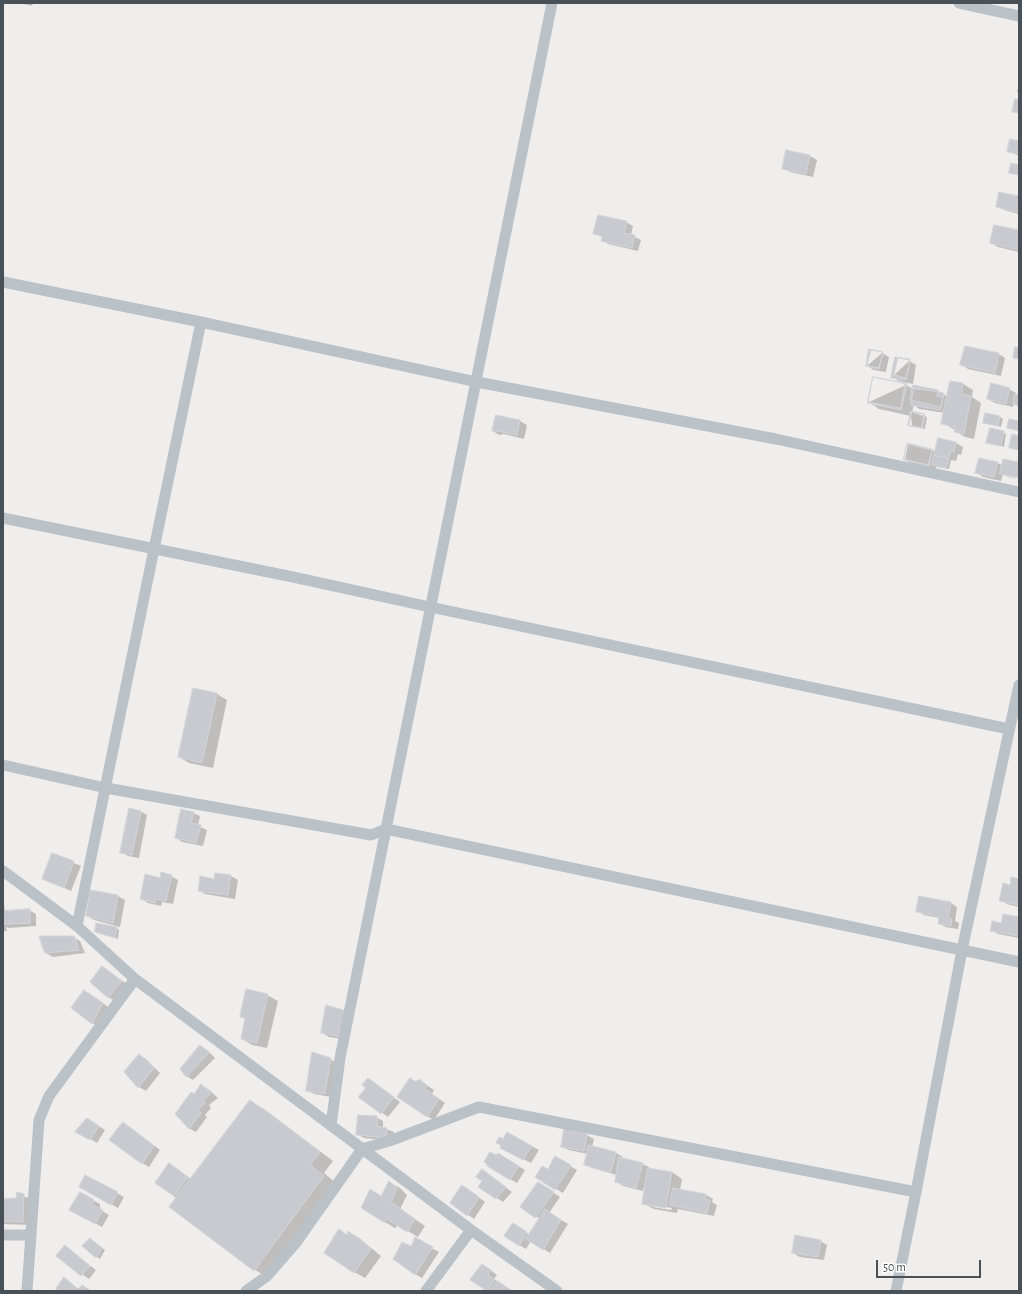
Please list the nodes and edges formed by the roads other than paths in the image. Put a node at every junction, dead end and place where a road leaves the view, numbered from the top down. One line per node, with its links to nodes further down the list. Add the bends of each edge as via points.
1 (552, 3): 6 (street)
2 (959, 3): 3 (street)
3 (1019, 16)
4 (3, 282): 5 (street)
5 (201, 322): 6 (street); 9 (street)
6 (477, 382): 7 (street, via 776,439); 10 (street)
7 (1019, 492)
8 (3, 518): 9 (street)
9 (154, 549): 10 (street); 14 (street)
10 (430, 607): 12 (street); 15 (street)
11 (1019, 685): 12 (street)
12 (1009, 729): 18 (street)
13 (3, 765): 14 (street)
14 (106, 788): 15 (street, via 371,835); 17 (street)
15 (386, 829): 18 (street); 21 (street, via 340,1058)
16 (3, 871): 17 (street)
17 (77, 926): 20 (street)
18 (962, 950): 19 (street); 23 (street)
19 (1019, 962)
20 (135, 979): 21 (street); 26 (street, via 49,1096 39,1120)
21 (332, 1125): 22 (street)
22 (362, 1149): 23 (street, via 479,1106); 24 (street); 28 (street, via 295,1244 267,1276)
23 (916, 1192): 31 (street)
24 (471, 1230): 29 (street); 30 (street)
25 (3, 1235): 26 (street)
26 (30, 1235): 27 (street)
27 (27, 1291)
28 (246, 1291)
29 (426, 1291)
30 (556, 1291)
31 (896, 1291)

